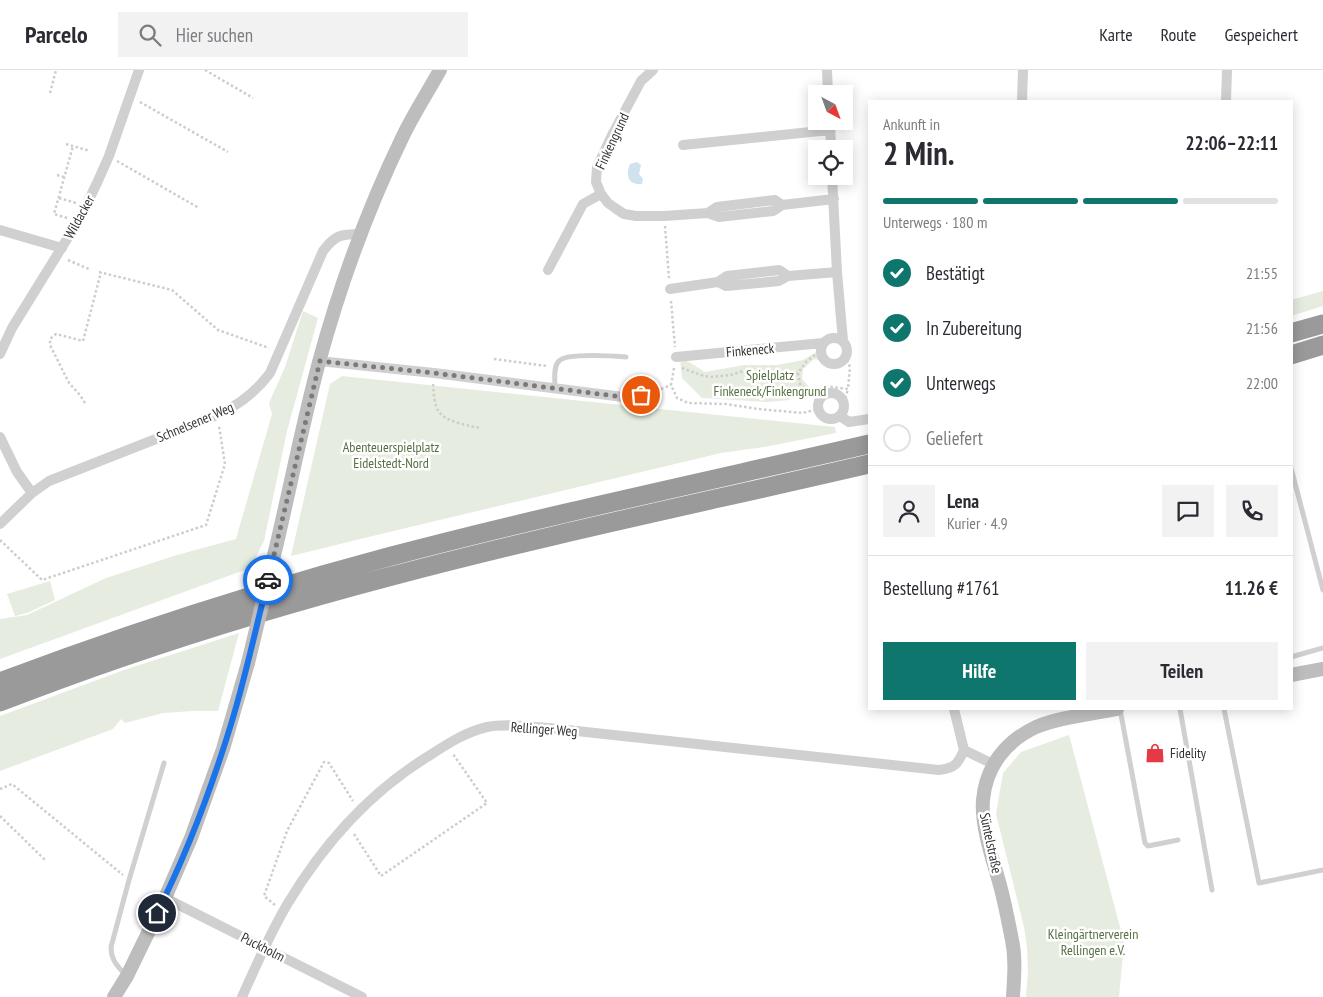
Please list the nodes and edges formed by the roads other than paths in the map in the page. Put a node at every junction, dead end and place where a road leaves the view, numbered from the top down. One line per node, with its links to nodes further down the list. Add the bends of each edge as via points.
1 (139, 70): 17 (street, Wildacker, via 103,170)
2 (440, 70): 16 (street, via 403,134)
3 (653, 70): 13 (street, Finkengrund, via 641,82 598,167 596,182)
4 (827, 70): 7 (street)
5 (1023, 70): 8 (street)
6 (1227, 70): 9 (street)
7 (828, 85)
8 (1022, 100)
9 (1226, 100)
10 (808, 129): 11 (street)
11 (683, 145)
12 (833, 185): 14 (street)
13 (601, 194): 14 (street, via 624,214 636,216 708,212 716,207 775,200 782,205); 18 (street, via 583,204)
14 (834, 200): 19 (street)
15 (0, 230): 17 (street)
16 (361, 234): 30 (street); 39 (street, Schnelsener Weg, via 338,236 323,251 270,373 233,408 49,481)
17 (62, 248): 26 (street, Wildacker, via 12,328)
18 (548, 270)
19 (837, 272): 20 (street, via 788,276 779,270 727,276 718,282); 23 (street)
20 (670, 289)
21 (1323, 324): 22 (highway)
22 (1293, 333)
23 (843, 341): 24 (street, Finkeneck, via 830,338); 24 (street, via 846,357 841,363 833,364 825,361 821,354)
24 (823, 343): 29 (street, Finkeneck)
25 (1323, 345): 27 (highway)
26 (0, 354)
27 (1293, 354)
28 (626, 357): 31 (lane, via 569,356 562,359 557,362)
29 (676, 357)
30 (318, 365): 31 (street, via 434,373); 59 (street, bridge, via 232,720 191,838)
31 (555, 388): 32 (street, via 631,398)
32 (650, 392)
33 (840, 416): 33 (street, via 844,403 839,396 831,393 822,396 818,404 825,418); 34 (street, via 849,422)
34 (868, 419)
35 (0, 438): 39 (street)
36 (868, 444): 46 (highway, via 482,533 293,583 161,624)
37 (868, 464): 47 (highway, via 496,549 296,602 164,643)
38 (1293, 476): 41 (lane)
39 (32, 493): 40 (street)
40 (0, 524)
41 (1323, 590)
42 (1323, 648): 43 (lane)
43 (1293, 656)
44 (1323, 668): 45 (street)
45 (1293, 675)
46 (0, 682)
47 (0, 702)
48 (954, 710): 53 (street)
49 (1113, 710): 55 (street, Süntelstraße, via 1037,727 1002,751)
50 (1118, 710): 56 (lane, via 1145,843 1148,846)
51 (1180, 710): 58 (lane)
52 (1224, 710): 57 (lane, via 1259,883)
53 (964, 750): 55 (street); 60 (street, Rellinger Weg, via 960,760 951,768 939,770 524,726 486,728 447,744 412,766 359,811 310,868)
54 (164, 763): 61 (lane, via 111,947 111,956)
55 (994, 764): 65 (street, Süntelstraße, via 986,784 984,815 1013,942)
56 (1178, 840)
57 (1323, 870)
58 (1212, 890)
59 (165, 898): 60 (street, Puckholm); 61 (street)
60 (265, 948): 63 (street, Rellinger Weg); 64 (street, Puckholm)
61 (126, 976): 62 (street)
62 (114, 997)
63 (242, 997)
64 (362, 997)
65 (1013, 997)

